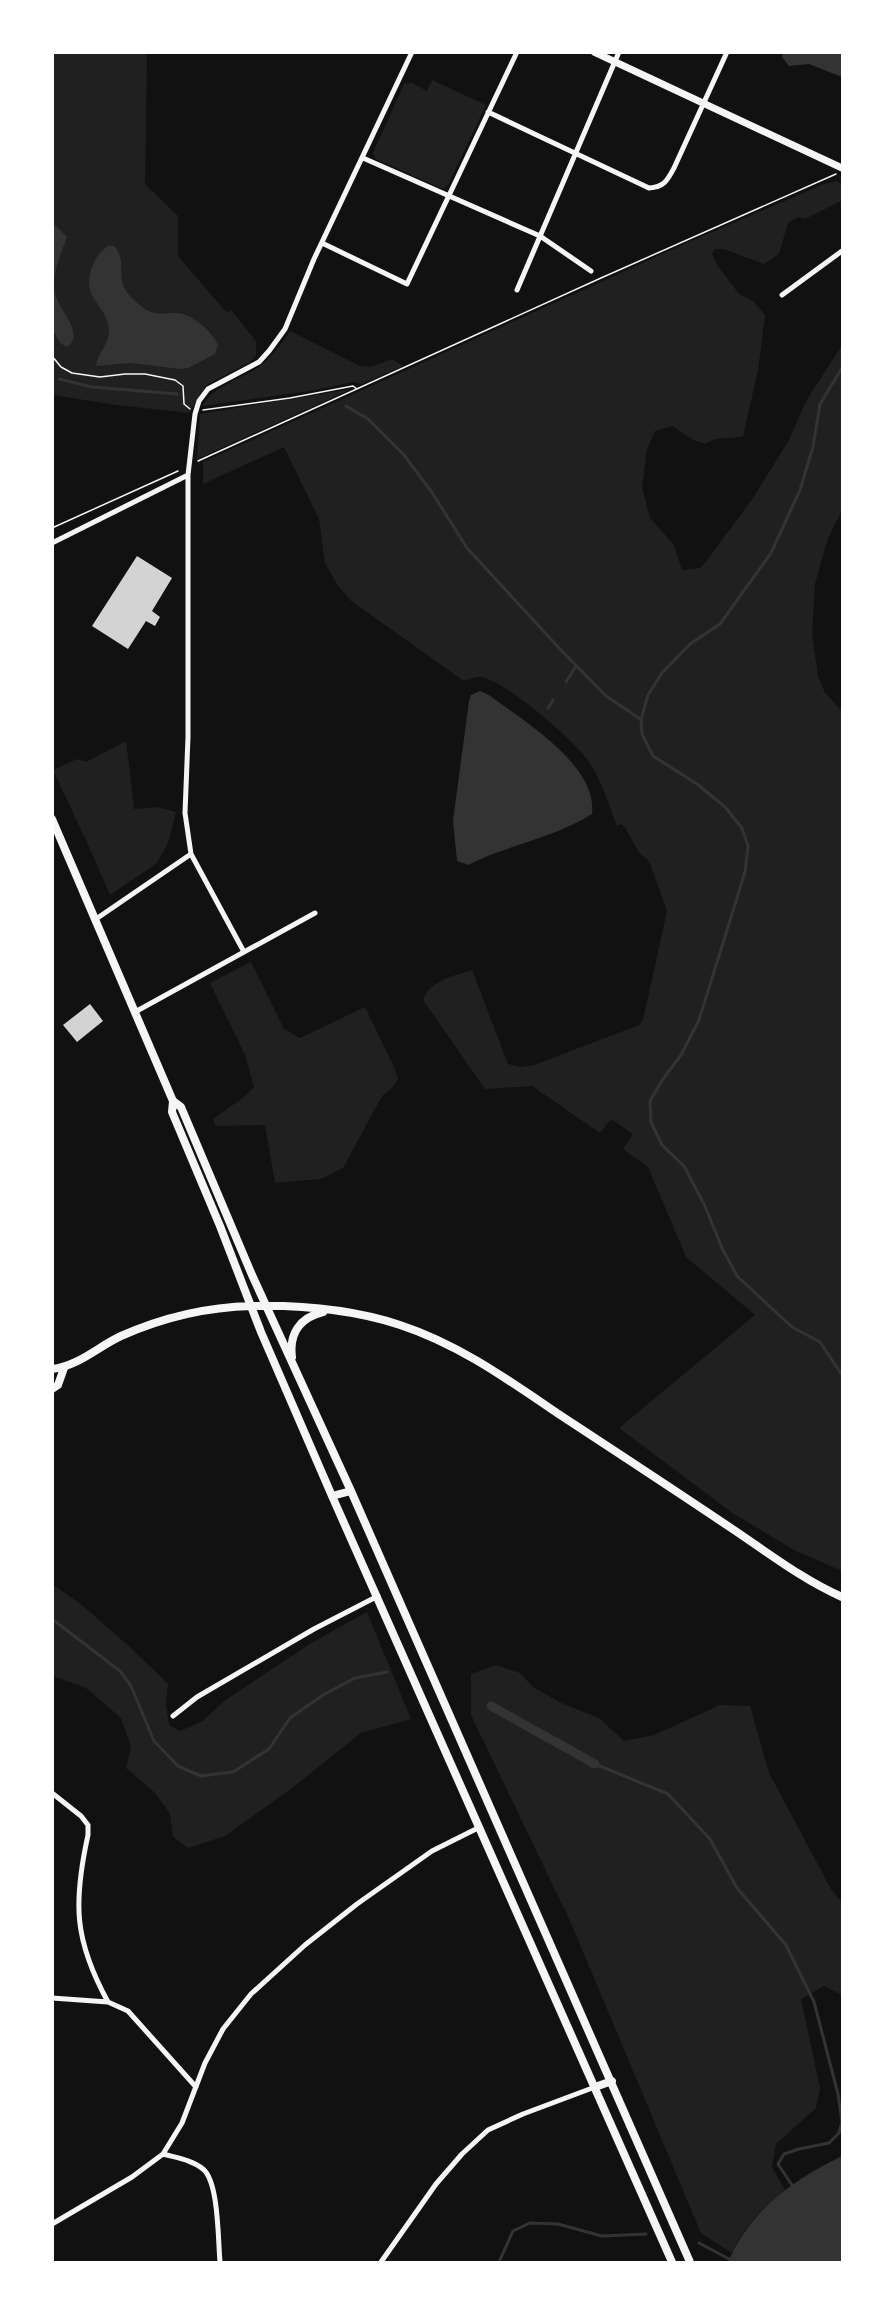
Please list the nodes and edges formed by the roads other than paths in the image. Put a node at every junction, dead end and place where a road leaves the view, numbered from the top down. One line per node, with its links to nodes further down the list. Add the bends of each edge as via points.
1 (412, 52): 10 (street)
2 (516, 52): 8 (street)
3 (594, 52): 6 (street)
4 (619, 52): 6 (street)
5 (727, 52): 7 (street)
6 (615, 63): 7 (street); 9 (street)
7 (703, 103): 9 (street, via 674,168 660,187 649,188); 11 (street)
8 (488, 112): 9 (street); 12 (street)
9 (576, 153): 13 (street)
10 (363, 158): 12 (street); 14 (street)
11 (843, 170)
12 (449, 197): 13 (street); 14 (street, via 407,284)
13 (540, 236): 16 (street); 17 (street)
14 (322, 243): 19 (street, via 280,338 251,367 203,394 196,410)
15 (843, 250): 18 (street)
16 (591, 271)
17 (517, 290)
18 (782, 295)
19 (188, 475): 20 (street); 22 (street, via 185,813)
20 (52, 543)
21 (52, 819): 24 (main road)
22 (191, 854): 24 (street); 25 (street)
23 (315, 913): 25 (street)
24 (96, 919): 26 (main road)
25 (244, 952): 26 (street)
26 (135, 1012): 27 (main road)
27 (173, 1101): 28 (main road, via 172,1112); 29 (main road, via 182,1107)
28 (251, 1306): 29 (main road); 32 (main road, via 213,1308 168,1317 120,1336); 36 (main road)
29 (266, 1306): 30 (main road); 31 (main road)
30 (329, 1310): 31 (main road, via 298,1325 292,1341); 39 (main road, via 399,1325 470,1356 787,1565)
31 (294, 1367): 35 (main road)
32 (64, 1368): 33 (main road); 34 (main road, via 58,1385)
33 (52, 1369)
34 (52, 1389)
35 (351, 1491): 36 (main road); 37 (main road)
36 (332, 1496): 38 (main road)
37 (393, 1590): 38 (main road); 42 (main road)
38 (378, 1596): 40 (street, via 197,1697); 43 (main road)
39 (843, 1597)
40 (173, 1716)
41 (52, 1792): 45 (street, via 88,1825 78,1895 80,1927 92,1970)
42 (496, 1822): 43 (main road); 46 (main road)
43 (480, 1827): 47 (street, via 432,1851 357,1904 251,1994 223,2029); 48 (main road)
44 (52, 1998): 45 (street)
45 (108, 2002): 47 (street, via 128,2011)
46 (612, 2081): 48 (main road); 54 (main road)
47 (196, 2086): 49 (street, via 182,2123)
48 (595, 2087): 52 (street, via 488,2130 436,2184); 53 (main road)
49 (163, 2154): 50 (street); 51 (street, via 192,2162 206,2171 216,2216)
50 (52, 2224)
51 (220, 2262)
52 (381, 2262)
53 (672, 2262)
54 (690, 2262)

